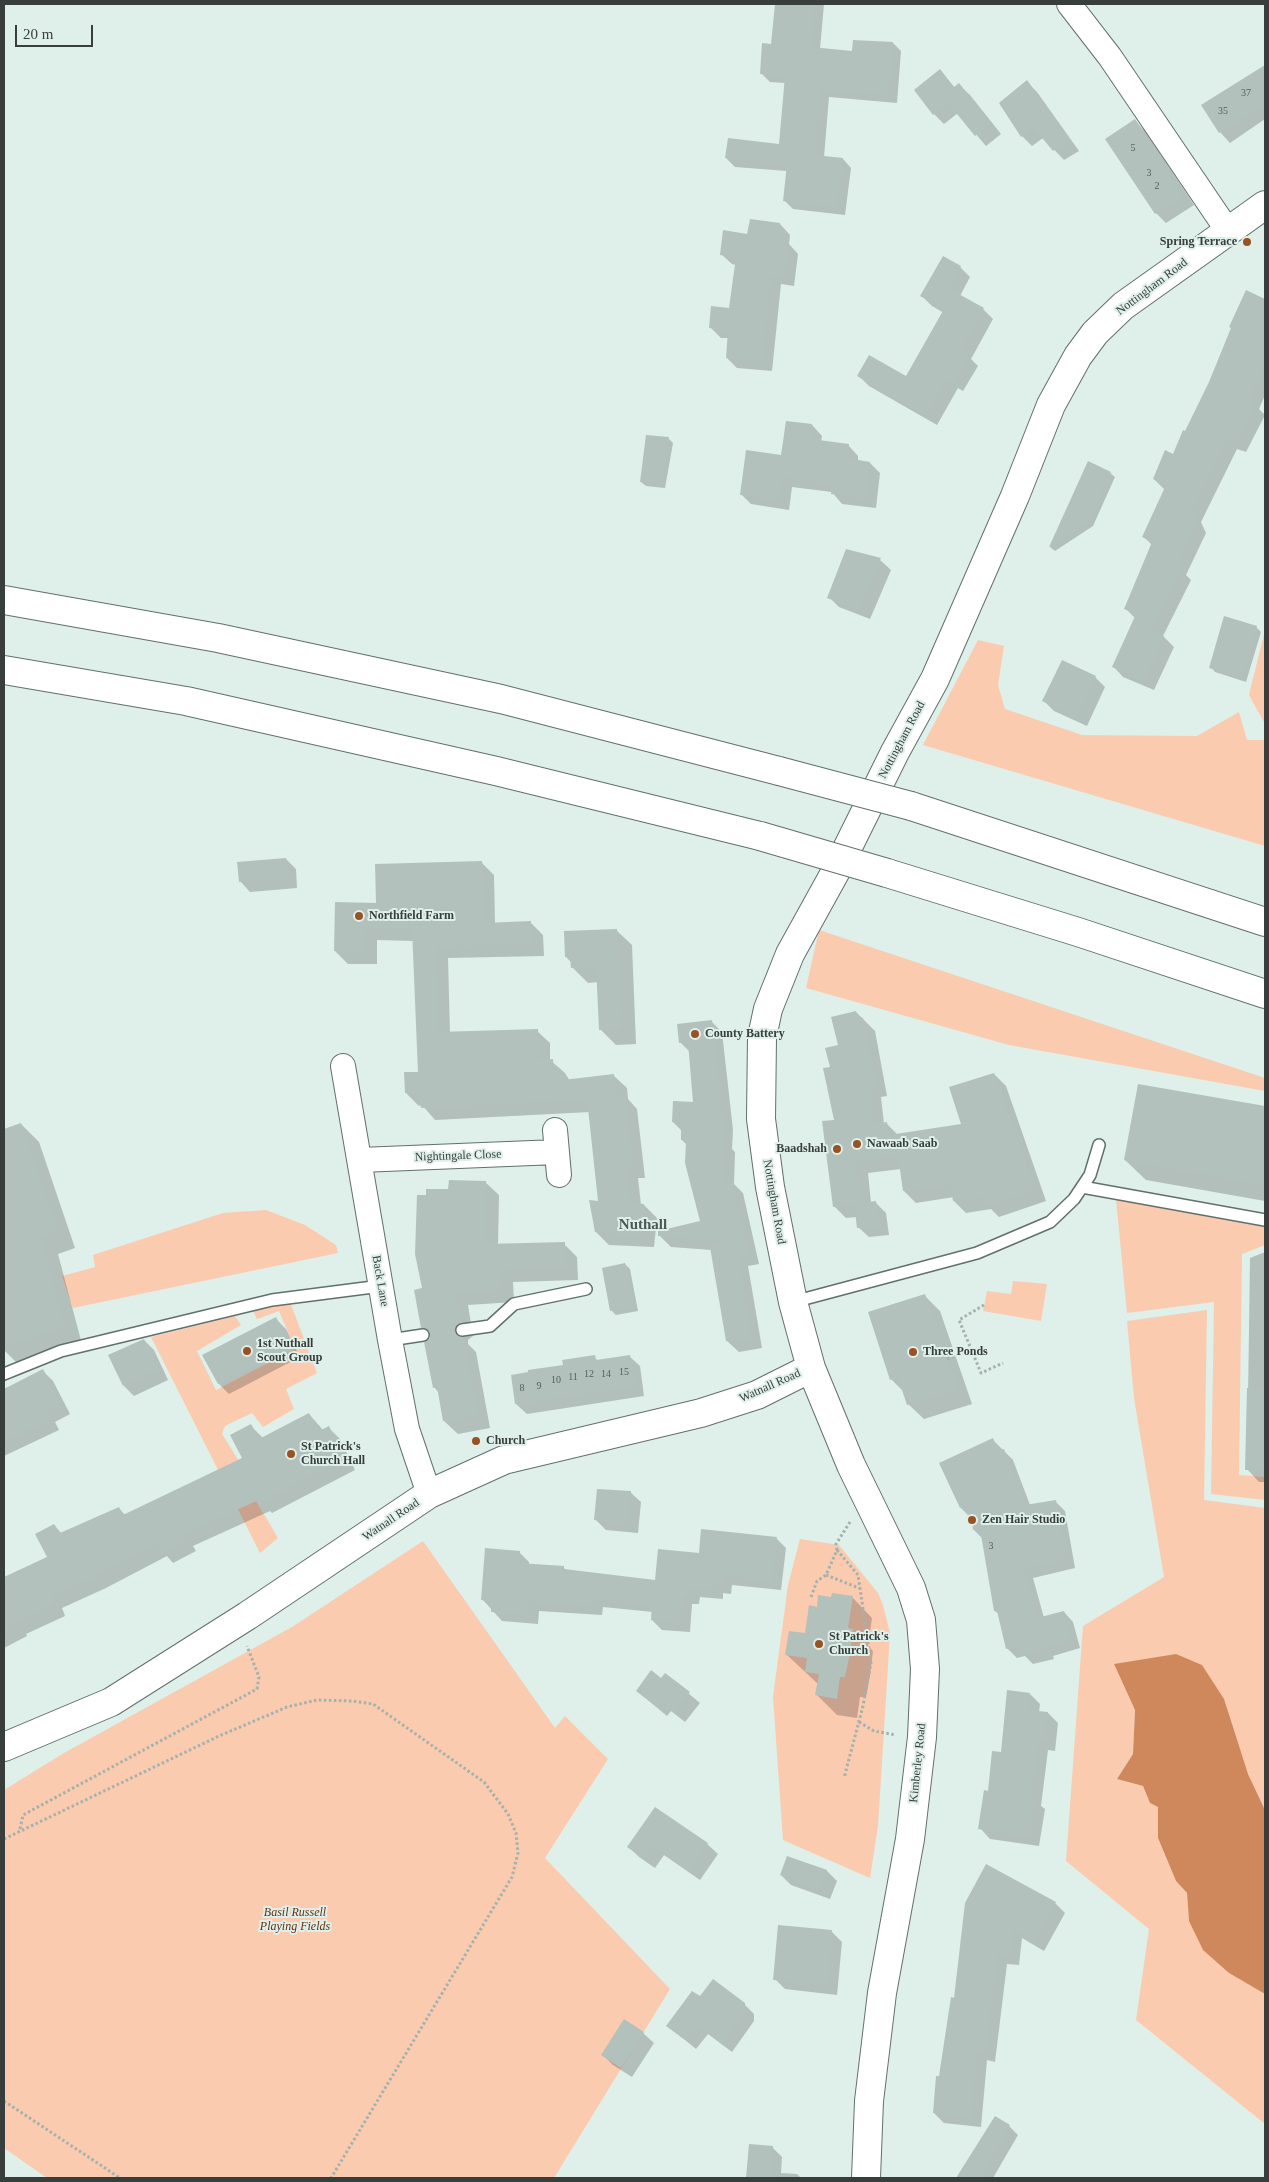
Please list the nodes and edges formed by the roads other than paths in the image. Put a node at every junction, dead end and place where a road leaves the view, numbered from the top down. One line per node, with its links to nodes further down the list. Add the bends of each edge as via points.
1 (1069, 4): 3 (street, via 1110,57)
2 (1265, 205): 3 (main road, Nottingham Road)
3 (1228, 231): 16 (main road, Nottingham Road, via 1123,306 1095,333 1078,356 1051,405 935,679 790,954 776,988 762,1037 761,1118 770,1187)
4 (4, 600): 6 (main road, bridge, via 218,638 501,699 911,806)
5 (4, 670): 7 (main road, bridge, via 186,701 496,771 760,836 1088,935)
6 (1265, 922)
7 (1265, 994)
8 (343, 1066): 10 (street, Back Lane)
9 (1099, 1145): 12 (lane, via 1090,1175)
10 (360, 1160): 11 (street, Nightingale Close, via 556,1141); 14 (street, Back Lane)
11 (559, 1176)
12 (1082, 1187): 13 (lane); 16 (lane, via 1050,1222 977,1253)
13 (1265, 1220)
14 (381, 1286): 19 (street, Back Lane); 21 (lane, via 272,1300 61,1352)
15 (586, 1289): 17 (lane, via 514,1304 490,1326)
16 (793, 1302): 20 (main road, Nottingham Road)
17 (462, 1330)
18 (423, 1335): 19 (lane)
19 (390, 1340): 22 (street, Back Lane, via 407,1430)
20 (811, 1368): 22 (main road, Watnall Road, via 756,1395 701,1413 504,1460); 24 (main road, Kimberley Road, via 851,1465 911,1588 921,1620 925,1669 922,1737 910,1839 882,1993 869,2101)
21 (4, 1374)
22 (429, 1494): 23 (main road, Watnall Road, via 111,1702)
23 (4, 1748)
24 (866, 2178)

